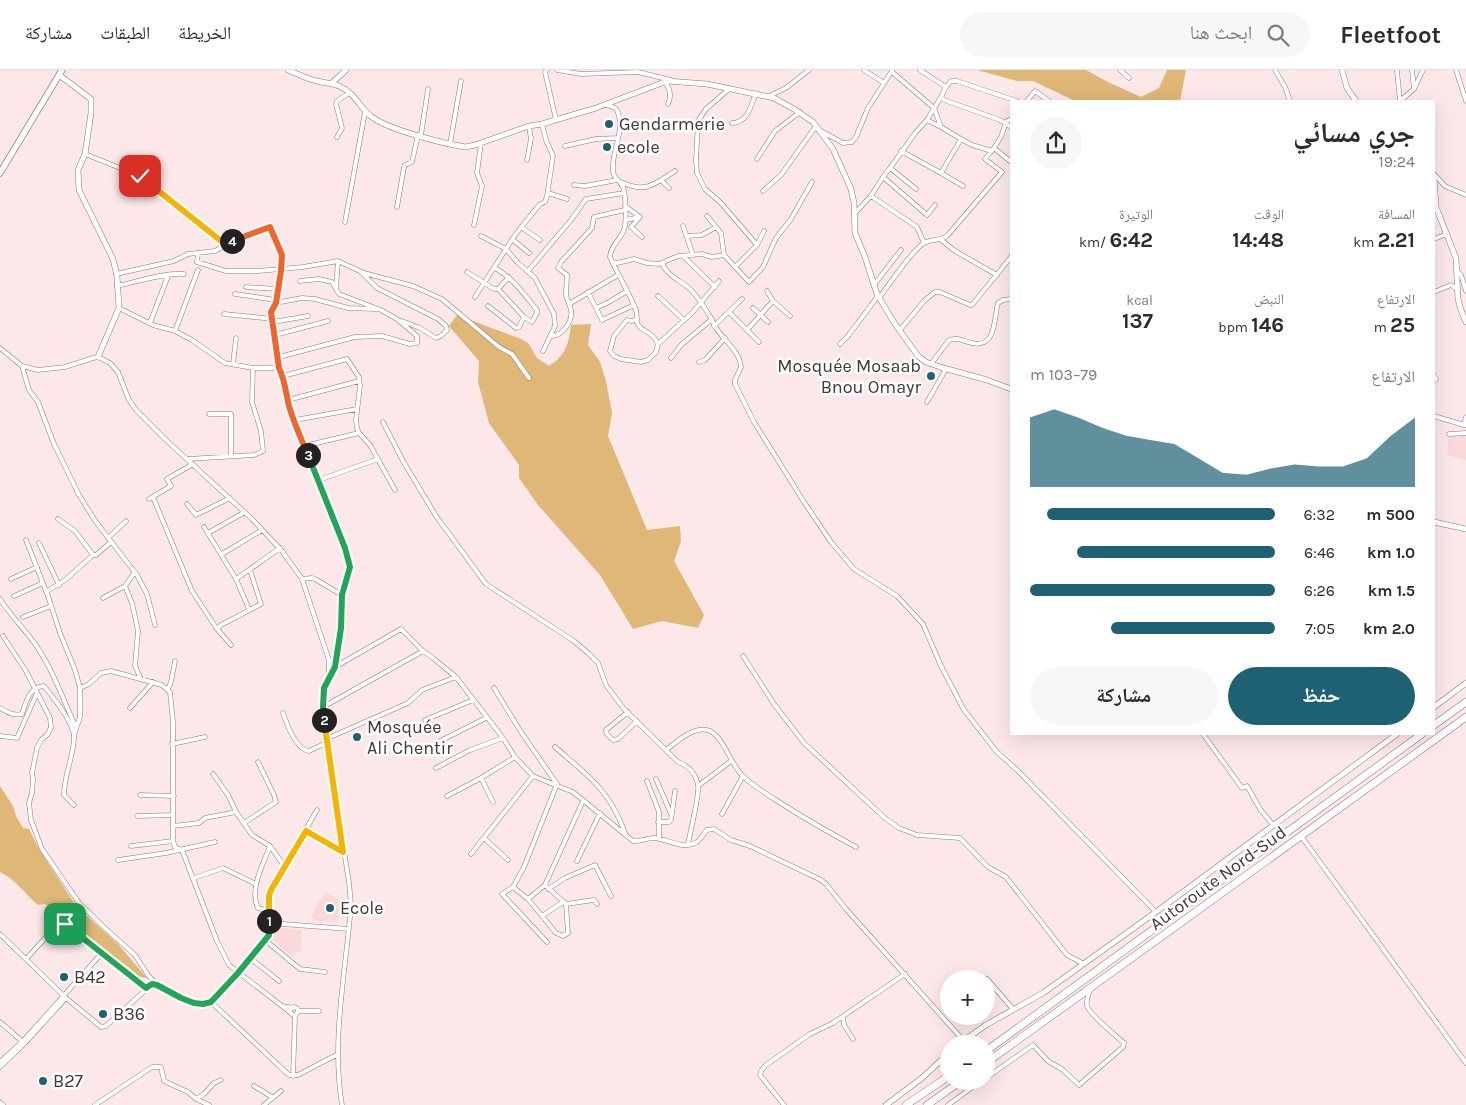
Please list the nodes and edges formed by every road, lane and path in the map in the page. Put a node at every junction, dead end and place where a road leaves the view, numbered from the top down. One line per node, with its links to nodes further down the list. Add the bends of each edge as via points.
1 (288, 70): 21 (street, via 316,81)
2 (346, 70): 21 (street)
3 (547, 70): 44 (street, via 546,83)
4 (558, 70): 19 (street, via 581,74 638,72)
5 (808, 70): 29 (street, via 786,88)
6 (864, 70): 22 (street)
7 (920, 70): 23 (street)
8 (1120, 70): 17 (street)
9 (1275, 70): 34 (street)
10 (1342, 70): 35 (street, via 1347,88)
11 (1412, 70): 26 (street)
12 (1423, 70): 26 (street)
13 (1456, 70): 38 (street)
14 (893, 71): 22 (street); 41 (street)
15 (1397, 71): 36 (street)
16 (61, 73): 63 (street, via 91,99); 69 (main road)
17 (1129, 78)
18 (461, 81): 59 (street)
19 (674, 81): 20 (street); 25 (street)
20 (665, 82): 39 (street, via 670,91); 40 (street)
21 (332, 83): 27 (street)
22 (884, 83): 53 (street, via 852,142 843,143)
23 (946, 87): 30 (street); 31 (street, via 951,81 958,81)
24 (428, 89): 54 (street)
25 (729, 89): 28 (street); 112 (street, via 706,109 698,122 698,173 706,189)
26 (1414, 89): 37 (street)
27 (349, 92): 42 (street, via 362,104); 55 (street, via 336,104 342,128)
28 (756, 93): 29 (street); 48 (street, via 745,118)
29 (769, 96): 43 (street)
30 (941, 97): 41 (street); 47 (street)
31 (1014, 100)
32 (1028, 100): 33 (street, via 1035,91)
33 (1048, 100)
34 (1290, 100)
35 (1355, 100)
36 (1400, 100)
37 (1401, 100)
38 (1466, 101)
39 (668, 104)
40 (606, 105): 44 (street); 56 (street, via 618,111)
41 (934, 108): 45 (street); 52 (street)
42 (365, 112): 54 (street, via 389,127); 94 (street)
43 (800, 112): 53 (street); 64 (street, via 775,131)
44 (556, 120): 49 (street)
45 (927, 120): 52 (street); 62 (street)
46 (1010, 120): 47 (street)
47 (1006, 122): 51 (street); 61 (street)
48 (732, 123)
49 (542, 124): 50 (street); 82 (street, via 553,156)
50 (529, 126): 58 (street); 65 (street, via 531,141)
51 (1010, 126)
52 (941, 127): 57 (street)
53 (818, 128): 80 (street, via 781,176); 90 (street, via 834,149 851,189)
54 (419, 135): 59 (street); 88 (street, via 412,162 404,167)
55 (337, 137)
56 (618, 138): 60 (street); 74 (street, via 613,174)
57 (961, 139): 61 (street); 70 (street)
58 (481, 143): 59 (street, via 466,147); 95 (street, via 477,173 482,186)
59 (450, 144)
60 (565, 146)
61 (993, 149): 66 (street); 107 (street, via 985,159 1002,172 947,236)
62 (901, 151): 67 (street); 70 (street)
63 (85, 154): 111 (street, via 140,176); 132 (street, via 78,170 79,190 113,259)
64 (757, 159)
65 (527, 160)
66 (1010, 161)
67 (890, 168): 71 (street); 79 (street)
68 (676, 171): 73 (street)
69 (0, 172)
70 (941, 173): 77 (street)
71 (883, 177): 85 (street); 87 (street, via 927,215)
72 (1435, 177): 84 (street, via 1445,186)
73 (660, 180): 74 (street, via 646,188 633,188); 78 (street)
74 (618, 181): 76 (street); 83 (street)
75 (812, 182): 124 (street, via 776,238 761,270 749,282)
76 (574, 185)
77 (963, 186)
78 (669, 188)
79 (916, 189)
80 (763, 191)
81 (1435, 191): 102 (street, via 1436,206)
82 (548, 193): 86 (street); 99 (street, via 545,202)
83 (624, 193): 89 (street); 128 (street, via 586,199)
84 (1466, 195)
85 (871, 196): 90 (street); 110 (street, via 917,227)
86 (567, 199)
87 (935, 205)
88 (397, 207)
89 (625, 208): 92 (street); 93 (street); 163 (street, via 594,217 592,228 561,262 558,268 567,274)
90 (855, 213): 141 (street, via 855,233)
91 (708, 216): 98 (street)
92 (640, 217): 93 (street); 100 (street)
93 (626, 220): 96 (street)
94 (345, 222)
95 (474, 225)
96 (625, 225): 100 (street); 122 (street, via 624,233 610,252)
97 (683, 226): 104 (street)
98 (716, 226): 104 (street, via 702,235); 118 (street, via 721,233)
99 (521, 227): 106 (street); 109 (street)
100 (631, 227): 105 (street)
101 (764, 231): 112 (street)
102 (1447, 234): 108 (street); 131 (street)
103 (481, 236): 113 (street)
104 (687, 236): 117 (street)
105 (642, 237)
106 (512, 239): 113 (street); 116 (street)
107 (940, 239): 110 (street); 135 (street)
108 (1435, 239)
109 (540, 240)
110 (924, 243): 157 (street)
111 (226, 245): 115 (street, via 215,251); 126 (street, via 270,227 282,255)
112 (756, 245): 124 (street)
113 (506, 249): 125 (street); 128 (street)
114 (901, 250): 141 (street)
115 (198, 252): 126 (street, via 197,262 226,270); 132 (street)
116 (529, 253)
117 (693, 255): 118 (street); 119 (street)
118 (724, 255): 124 (street)
119 (683, 256): 123 (street); 144 (street)
120 (1010, 258): 135 (street)
121 (338, 261): 126 (street); 129 (street); 145 (street)
122 (613, 262): 123 (street, via 632,258 652,264); 134 (street)
123 (662, 263): 162 (street, via 669,274 690,289)
124 (735, 267)
125 (495, 268): 137 (street); 140 (street)
126 (281, 269): 146 (street)
127 (198, 270): 188 (street)
128 (528, 271): 190 (street, via 554,314 555,326)
129 (361, 272): 176 (street, via 377,288 438,318 447,330 436,338); 209 (street, via 413,286 442,299 499,347 512,354)
130 (467, 272): 140 (street)
131 (1458, 272): 148 (street); 151 (street)
132 (116, 274): 142 (street)
133 (184, 274): 136 (street)
134 (618, 275): 149 (street); 152 (street)
135 (997, 275): 187 (street, via 971,305 934,292)
136 (168, 276): 142 (street); 184 (street)
137 (509, 277): 147 (street); 175 (street, via 537,310 532,322)
138 (300, 281): 145 (street, via 319,279 332,282)
139 (719, 281): 144 (street)
140 (485, 283): 147 (street); 156 (street)
141 (874, 285): 157 (street)
142 (117, 286): 166 (street)
143 (246, 287): 146 (street)
144 (715, 287): 162 (street)
145 (336, 288): 169 (street, via 339,294)
146 (277, 289): 160 (street)
147 (498, 289): 175 (street)
148 (1457, 289): 153 (street, via 1451,285); 183 (street)
149 (627, 291): 164 (street); 167 (street)
150 (767, 291): 161 (street)
151 (1466, 291)
152 (588, 292): 163 (street); 167 (street)
153 (1435, 292)
154 (235, 294): 160 (street)
155 (658, 296): 179 (street)
156 (475, 297)
157 (878, 297): 187 (street); 195 (street)
158 (742, 299): 170 (street)
159 (1010, 300): 203 (street, via 998,303 996,325 988,338 976,344 957,338 949,340)
160 (276, 301): 169 (street, via 315,299 348,308); 180 (street, via 271,312)
161 (773, 301): 172 (street); 174 (street)
162 (701, 302): 178 (street); 179 (street)
163 (569, 304): 190 (street, via 572,312 570,321 563,331)
164 (634, 305): 167 (street, via 602,320); 177 (street)
165 (488, 306): 175 (street, via 516,328)
166 (119, 308): 184 (street); 198 (street)
167 (596, 308)
168 (753, 308): 172 (street)
169 (381, 310): 176 (street)
170 (729, 312): 185 (street); 186 (street)
171 (224, 314): 180 (street)
172 (760, 315): 182 (street); 186 (street)
173 (308, 316): 180 (street)
174 (790, 316)
175 (524, 317)
176 (397, 319): 199 (street, via 417,336 417,343 382,336 355,337)
177 (637, 319): 194 (street, via 639,326 654,336); 194 (street, via 624,322 614,336 611,353 621,359 645,362 656,352)
178 (712, 319): 185 (street); 200 (street, via 681,345)
179 (684, 320): 194 (street)
180 (273, 321): 189 (street)
181 (328, 321): 189 (street)
182 (768, 322)
183 (1466, 322)
184 (150, 323): 188 (street)
185 (714, 326): 192 (street)
186 (747, 330): 193 (street)
187 (900, 330): 203 (street, via 918,356)
188 (175, 331): 202 (street, via 226,363)
189 (275, 335): 199 (street)
190 (551, 336): 197 (street)
191 (236, 338): 202 (street)
192 (725, 338): 201 (street, via 705,360); 364 (street, via 741,364 734,383 747,409 840,554 854,569 897,596 923,624 964,710 997,752)
193 (759, 342)
194 (658, 344)
195 (840, 344)
196 (0, 348): 204 (street)
197 (543, 351)
198 (98, 357): 204 (street, via 38,370); 226 (street, via 118,372 136,410)
199 (279, 357): 206 (street)
200 (671, 358)
201 (699, 362)
202 (233, 364): 205 (street)
203 (931, 364): 207 (street)
204 (22, 366): 242 (street, via 29,390 41,406 54,444 86,508)
205 (252, 368): 206 (street); 225 (street, via 252,402 263,451 254,455)
206 (279, 368): 208 (street)
207 (946, 369): 211 (street); 213 (street)
208 (283, 376): 210 (street, via 347,359); 212 (street)
209 (529, 378)
210 (359, 381): 212 (street); 214 (street)
211 (1010, 389)
212 (288, 400): 218 (street)
213 (927, 402)
214 (356, 408): 218 (street); 221 (street)
215 (209, 414): 225 (street, via 231,414)
216 (1435, 416): 220 (street)
217 (1466, 417): 220 (street)
218 (295, 420): 224 (street)
219 (383, 422): 287 (street, via 436,516 486,584 588,653 598,664 606,685)
220 (1465, 425)
221 (360, 433): 224 (street); 227 (street)
222 (1466, 433): 223 (street)
223 (1449, 434)
224 (304, 446): 229 (street)
225 (231, 456): 226 (street)
226 (188, 459): 228 (street)
227 (378, 459): 229 (street); 230 (street)
228 (193, 464): 231 (street); 265 (street, via 167,479 171,486 151,498 192,591)
229 (319, 480): 257 (street, via 350,567)
230 (395, 490)
231 (230, 498): 232 (street, via 196,515); 233 (street)
232 (187, 504)
233 (244, 512): 239 (street); 240 (street)
234 (58, 519): 246 (street, via 74,531)
235 (126, 521): 242 (street)
236 (1435, 522): 238 (street)
237 (204, 527): 240 (street)
238 (1466, 529)
239 (262, 530): 244 (street); 245 (street)
240 (208, 533): 245 (street)
241 (26, 540): 247 (street)
242 (109, 540): 246 (street); 249 (street)
243 (39, 542): 254 (street)
244 (280, 548): 248 (street); 252 (street)
245 (222, 554): 251 (street)
246 (93, 555): 254 (street)
247 (37, 568): 250 (street); 253 (street)
248 (250, 570): 251 (street); 262 (street, via 261,604)
249 (135, 572): 255 (street); 264 (street, via 147,594)
250 (11, 579)
251 (236, 579): 262 (street)
252 (302, 579): 257 (street, via 316,579); 272 (street, via 328,655)
253 (43, 583): 256 (street); 258 (street)
254 (59, 585): 256 (street)
255 (125, 586): 259 (street); 274 (street, via 138,631 135,666)
256 (46, 592): 261 (street)
257 (342, 595): 271 (street)
258 (14, 596)
259 (103, 598)
260 (0, 599): 294 (street, via 43,657)
261 (51, 606): 263 (street); 277 (street)
262 (250, 609): 265 (street)
263 (24, 617)
264 (155, 625)
265 (217, 629): 267 (street)
266 (3, 636): 280 (street)
267 (231, 645)
268 (423, 652): 271 (street, via 401,629); 273 (street); 284 (street)
269 (743, 656): 376 (street, via 804,743 879,812 899,828 916,835 960,838 988,867 1006,877 1067,956)
270 (175, 661): 279 (street)
271 (335, 667): 272 (street)
272 (329, 677): 284 (street, via 324,688)
273 (456, 678): 281 (street); 302 (street, via 422,690 408,703)
274 (140, 679): 275 (street); 277 (street, via 111,671)
275 (154, 682): 279 (street); 286 (street)
276 (1466, 683): 283 (street)
277 (80, 688): 294 (street, via 80,717)
278 (494, 688): 317 (street)
279 (168, 689): 304 (street, via 173,722)
280 (36, 691): 285 (street, via 29,695 22,714 13,715); 295 (street, via 44,686 69,722); 299 (street, via 18,738); 381 (street, via 50,718 51,727 37,748 29,803 31,820 42,849 79,903 139,959)
281 (473, 700): 290 (street); 291 (street)
282 (1466, 702): 293 (highway)
283 (1435, 706)
284 (323, 707): 302 (street)
285 (0, 708)
286 (130, 708)
287 (628, 712): 292 (street); 292 (street, via 606,730 613,740)
288 (283, 713): 302 (street, via 302,749 309,751)
289 (1466, 717): 339 (highway, Autoroute Nord-Sud)
290 (486, 718): 301 (street); 303 (street)
291 (425, 720)
292 (637, 721): 306 (street)
293 (1435, 724)
294 (76, 727): 295 (street)
295 (74, 735): 325 (street, via 64,795)
296 (1204, 735): 335 (street, via 1242,788 1247,786)
297 (1396, 735): 335 (street)
298 (1421, 735): 400 (highway, Autoroute Nord-Sud)
299 (0, 736)
300 (205, 737): 304 (street)
301 (503, 738): 307 (street); 310 (street, via 470,750)
302 (326, 741): 349 (street)
303 (440, 741)
304 (172, 744): 321 (street)
305 (555, 747): 338 (street, via 607,795)
306 (666, 750): 308 (street, via 676,741 701,729 710,731); 318 (street, via 692,771)
307 (515, 757): 312 (street); 314 (street)
308 (731, 761): 313 (street); 318 (street)
309 (258, 762): 334 (street, via 276,802)
310 (436, 768)
311 (213, 774): 327 (street)
312 (533, 776): 317 (street); 340 (street)
313 (743, 776): 329 (street); 347 (street, via 795,812)
314 (481, 778): 322 (street); 324 (street)
315 (656, 779): 332 (street)
316 (647, 781): 333 (street, via 659,812)
317 (557, 784): 323 (street); 357 (street)
318 (698, 786): 344 (street)
319 (675, 792): 332 (street)
320 (140, 795): 321 (street)
321 (174, 796): 330 (street)
322 (447, 796)
323 (583, 801): 328 (street); 358 (street)
324 (493, 802)
325 (74, 805)
326 (317, 810): 337 (street)
327 (236, 812): 334 (street); 336 (street, via 205,818 199,823)
328 (600, 813): 338 (street); 353 (street)
329 (722, 814)
330 (173, 815): 331 (street); 336 (street)
331 (138, 816)
332 (671, 816): 333 (street, via 669,822)
333 (658, 822): 341 (street)
334 (244, 823): 346 (street, via 252,835)
335 (1273, 825): 364 (street)
336 (173, 826): 342 (street)
337 (306, 831): 349 (street); 354 (street)
338 (625, 834): 341 (street, via 637,841)
339 (1301, 836): 384 (highway, Autoroute Nord-Sud); 406 (street)
340 (484, 838): 350 (street); 352 (street)
341 (658, 839): 344 (street)
342 (173, 840): 345 (street); 348 (street, via 175,847)
343 (216, 842): 348 (street)
344 (688, 844): 379 (street, via 697,842 707,830 714,829 731,840 821,880)
345 (131, 846)
346 (270, 846): 354 (street); 356 (street)
347 (856, 847)
348 (182, 850): 351 (street); 355 (street)
349 (343, 852): 368 (street, via 350,904)
350 (471, 854)
351 (118, 860)
352 (508, 860)
353 (577, 861)
354 (285, 867): 363 (street, via 271,890)
355 (194, 878): 356 (street, via 223,868); 378 (street, via 217,941 229,965)
356 (256, 884): 363 (street, via 254,900 258,908)
357 (513, 887): 360 (street); 372 (street, via 502,894)
358 (547, 887): 359 (street, via 595,865); 360 (street); 361 (street)
359 (611, 896)
360 (528, 900): 365 (street)
361 (564, 903): 362 (street, via 594,900); 365 (street); 365 (street, via 566,935 556,933)
362 (597, 904)
363 (269, 909): 366 (street); 367 (street)
364 (1156, 912): 376 (street)
365 (542, 916)
366 (269, 923): 367 (street); 370 (street)
367 (278, 924): 368 (street); 370 (street)
368 (349, 929): 402 (street)
369 (0, 934): 375 (street)
370 (269, 935): 371 (street)
371 (265, 940): 374 (street); 377 (street, via 300,969)
372 (547, 942)
373 (102, 954): 375 (street, via 62,922); 382 (street); 385 (street)
374 (250, 958): 378 (street); 380 (street)
375 (26, 959): 385 (street)
376 (1084, 964): 389 (street, via 1043,993)
377 (326, 972)
378 (238, 973): 386 (street); 387 (street)
379 (905, 974): 393 (street); 395 (street)
380 (279, 980)
381 (157, 985): 382 (street); 386 (street, via 194,1003)
382 (146, 988): 385 (street, via 106,1026 101,1027)
383 (995, 988): 389 (street)
384 (1090, 989): 397 (highway, Autoroute Nord-Sud); 401 (street, via 1087,1007 1124,1043 1123,1047 1079,1085 1048,1061)
385 (65, 996): 399 (street)
386 (211, 1002): 409 (street, via 284,1072)
387 (282, 1006): 388 (street); 392 (street)
388 (293, 1008): 390 (street); 392 (street, via 290,1010)
389 (1013, 1009): 396 (street)
390 (298, 1011): 391 (street); 392 (street)
391 (319, 1012)
392 (293, 1014): 409 (street)
393 (843, 1016): 398 (street); 424 (street, via 810,1034 761,1071 762,1080)
394 (0, 1022): 399 (street)
395 (955, 1035)
396 (972, 1035)
397 (1026, 1035): 401 (street); 403 (highway, Autoroute Nord-Sud)
398 (852, 1039)
399 (24, 1042): 405 (street); 407 (street)
400 (995, 1044)
401 (1034, 1044): 408 (street)
402 (338, 1054): 409 (street); 423 (street)
403 (995, 1057)
404 (940, 1061): 425 (street)
405 (0, 1062)
406 (1466, 1063)
407 (0, 1068)
408 (995, 1072)
409 (293, 1076)
410 (221, 1080): 417 (street)
411 (940, 1082): 426 (highway)
412 (254, 1086): 416 (street)
413 (949, 1090): 427 (highway)
414 (969, 1090): 428 (street)
415 (281, 1091): 416 (street)
416 (272, 1097): 422 (street)
417 (196, 1099): 420 (street, via 164,1081 161,1067 152,1067); 421 (street)
418 (0, 1102): 419 (street)
419 (3, 1105)
420 (95, 1105)
421 (209, 1105)
422 (264, 1105)
423 (342, 1105)
424 (784, 1105)
425 (886, 1105)
426 (906, 1105)
427 (928, 1105)
428 (948, 1105)

